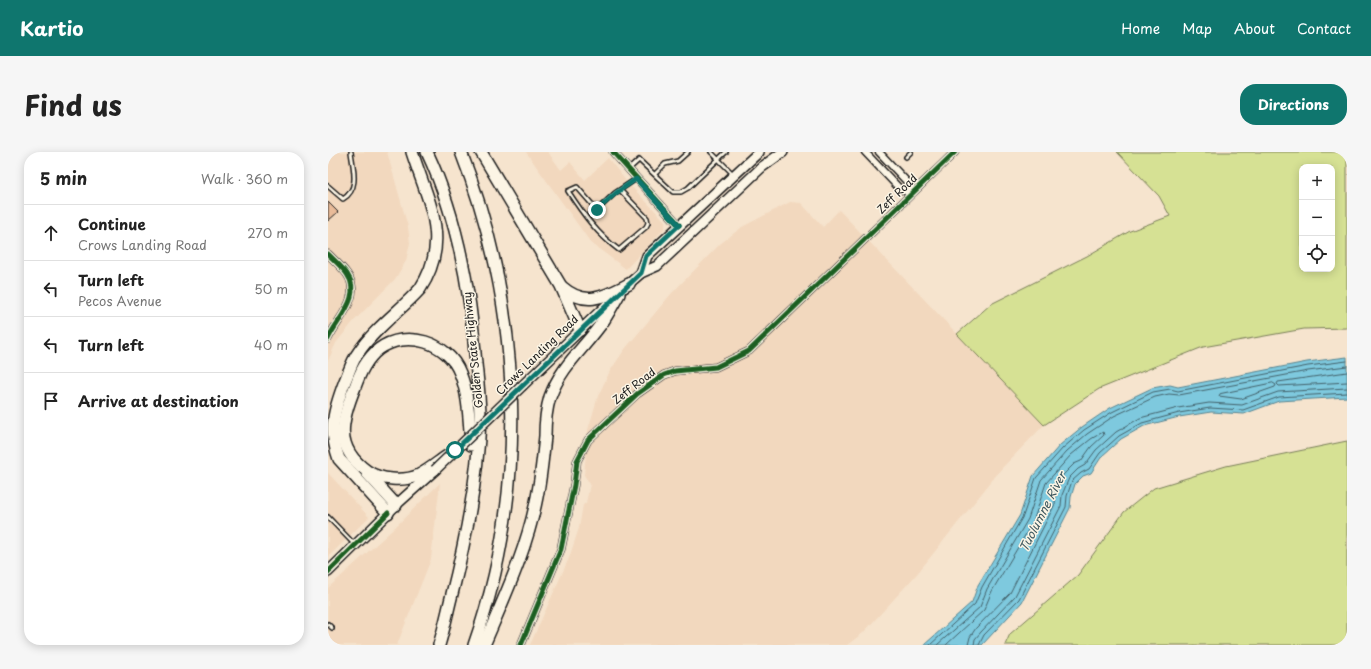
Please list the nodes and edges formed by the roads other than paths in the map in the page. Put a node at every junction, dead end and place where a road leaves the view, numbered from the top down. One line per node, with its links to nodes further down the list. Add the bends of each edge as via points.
1 (351, 152): 22 (lane, via 355,180 351,192 343,199)
2 (412, 152): 38 (highway, via 435,222 435,254 420,289 358,353 331,422 331,437 339,460)
3 (428, 152): 36 (highway, Golden State Highway, via 460,256 471,315 480,418)
4 (461, 152): 45 (highway, via 493,249 511,360 509,467 502,539)
5 (481, 152): 29 (highway)
6 (613, 152): 18 (street)
7 (688, 152): 19 (lane, via 678,161 665,164)
8 (711, 152): 17 (lane)
9 (726, 152): 17 (lane)
10 (759, 152): 20 (main road, Crows Landing Road)
11 (783, 152): 27 (main road, Crows Landing Road, via 757,171 657,266)
12 (865, 152): 24 (street, via 900,188)
13 (879, 152): 24 (street, via 910,185)
14 (911, 152): 16 (lane)
15 (955, 152): 24 (street, Zeff Road)
16 (906, 157)
17 (719, 158): 19 (lane, via 688,188 680,192 673,192); 20 (lane)
18 (628, 170): 19 (lane, via 639,160); 21 (street)
19 (655, 174)
20 (734, 175): 25 (main road, Crows Landing Road)
21 (636, 179): 23 (lane); 25 (street)
22 (328, 186)
23 (620, 190): 23 (lane, via 597,210 578,187 568,191 589,222 618,250 648,223 647,218)
24 (912, 194): 47 (street, Zeff Road, via 749,351 716,366 676,371 664,376 637,394 588,440 577,461 561,549)
25 (679, 225): 27 (main road, Crows Landing Road, via 646,256)
26 (328, 254): 32 (street, via 348,275 352,290 350,303)
27 (641, 273): 28 (main road, Crows Landing Road)
28 (629, 284): 29 (highway, via 594,299 576,297); 30 (main road, Crows Landing Road)
29 (561, 286): 31 (highway)
30 (619, 294): 31 (main road, Crows Landing Road); 46 (highway, via 603,321 574,355 550,397 537,495 528,537)
31 (580, 330): 33 (main road, Crows Landing Road, bridge)
32 (328, 339)
33 (455, 450): 35 (highway, bridge)
34 (360, 466): 35 (highway, via 379,477 391,479 411,478); 36 (highway, via 351,456 342,434 345,410 366,363 386,345 410,339 437,346 447,353 460,373 466,396); 37 (highway)
35 (433, 468): 37 (main road)
36 (475, 479): 44 (highway, Golden State Highway, via 459,568)
37 (396, 505): 38 (main road)
38 (388, 513): 40 (main road)
39 (328, 517): 40 (lane)
40 (355, 545): 41 (main road)
41 (328, 572)
42 (328, 624): 43 (lane)
43 (332, 628)
44 (439, 645)
45 (474, 645)
46 (484, 645)
47 (521, 645)

